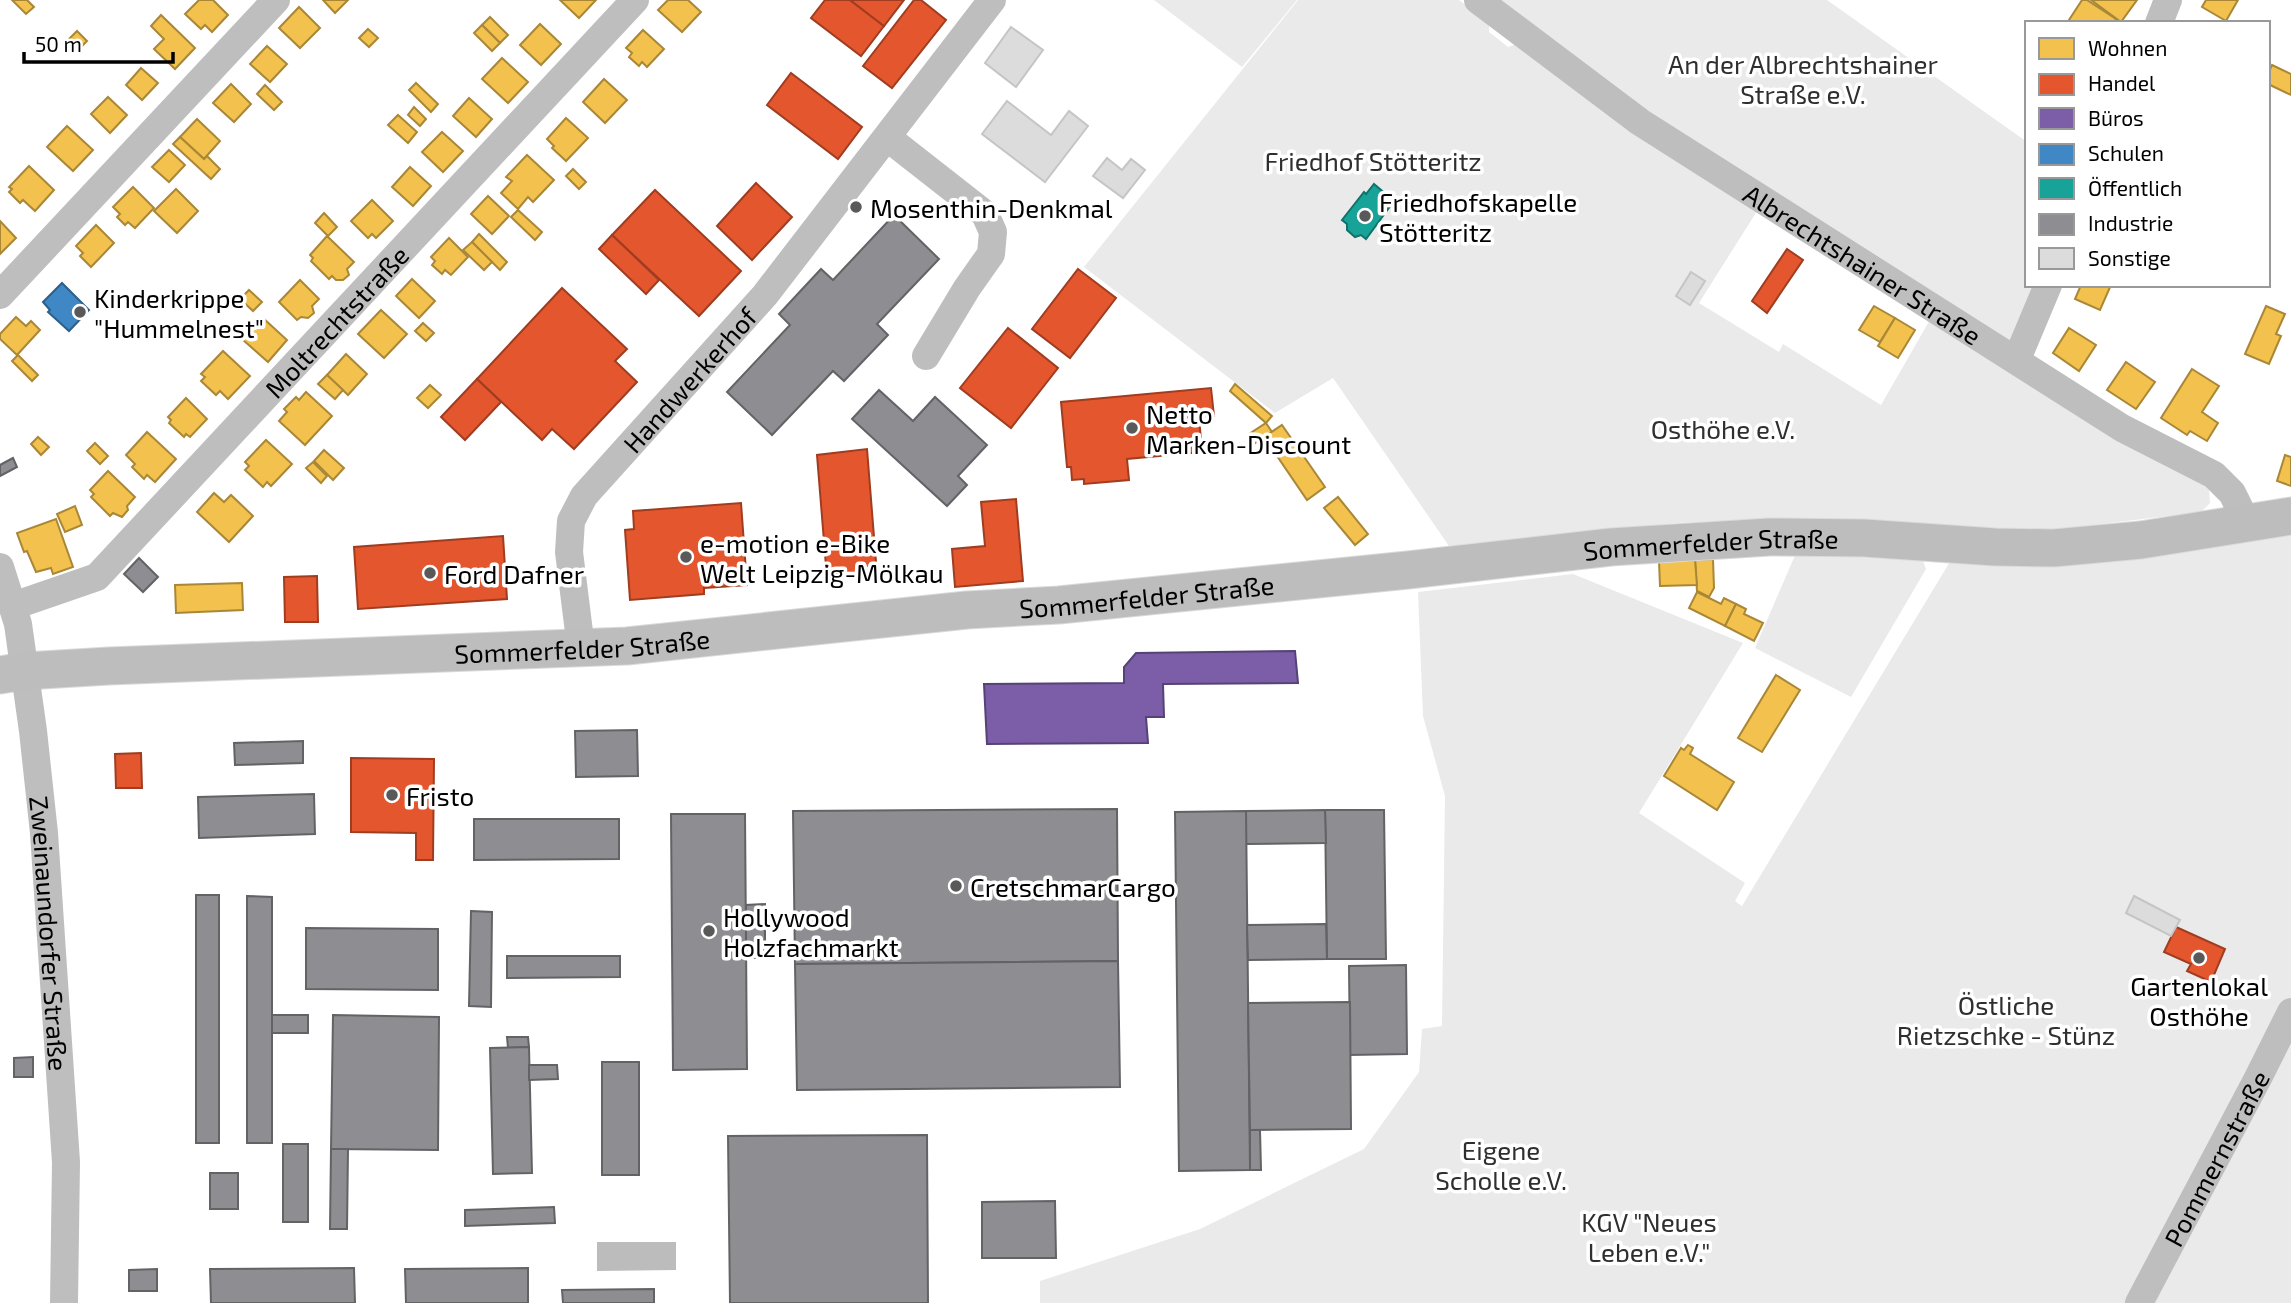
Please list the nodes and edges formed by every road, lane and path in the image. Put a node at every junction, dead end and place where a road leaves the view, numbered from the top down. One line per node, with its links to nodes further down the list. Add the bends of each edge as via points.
1 (276, 0): 9 (street)
2 (635, 0): 15 (street, Moltrechtstraße, via 97,577)
3 (992, 0): 7 (street, Handwerkerhof)
4 (1478, 0): 11 (street, Albrechtshainer Straße, via 1640,122)
5 (2168, 0): 6 (street)
6 (2160, 21)
7 (888, 138): 10 (street, via 985,214 993,232 991,254); 16 (street, Handwerkerhof, via 765,295 584,496 571,521 569,552)
8 (2047, 287): 11 (street)
9 (0, 295)
10 (926, 356)
11 (2017, 359): 13 (street, Albrechtshainer Straße, via 2122,428 2214,475 2232,493)
12 (2291, 516): 13 (main road, Sommerfelder Straße)
13 (2241, 523): 16 (main road, Sommerfelder Straße, via 2141,540 2054,548 1769,537 1625,546 1059,605)
14 (0, 567): 15 (street, Zweinaundorfer Straße)
15 (13, 606): 17 (street, Zweinaundorfer Straße)
16 (581, 648): 17 (main road, Sommerfelder Straße)
17 (13, 673): 19 (street, Zweinaundorfer Straße, via 44,833 66,1163)
18 (2291, 1012): 20 (street, Pommernstraße)
19 (64, 1303)
20 (2138, 1303)

